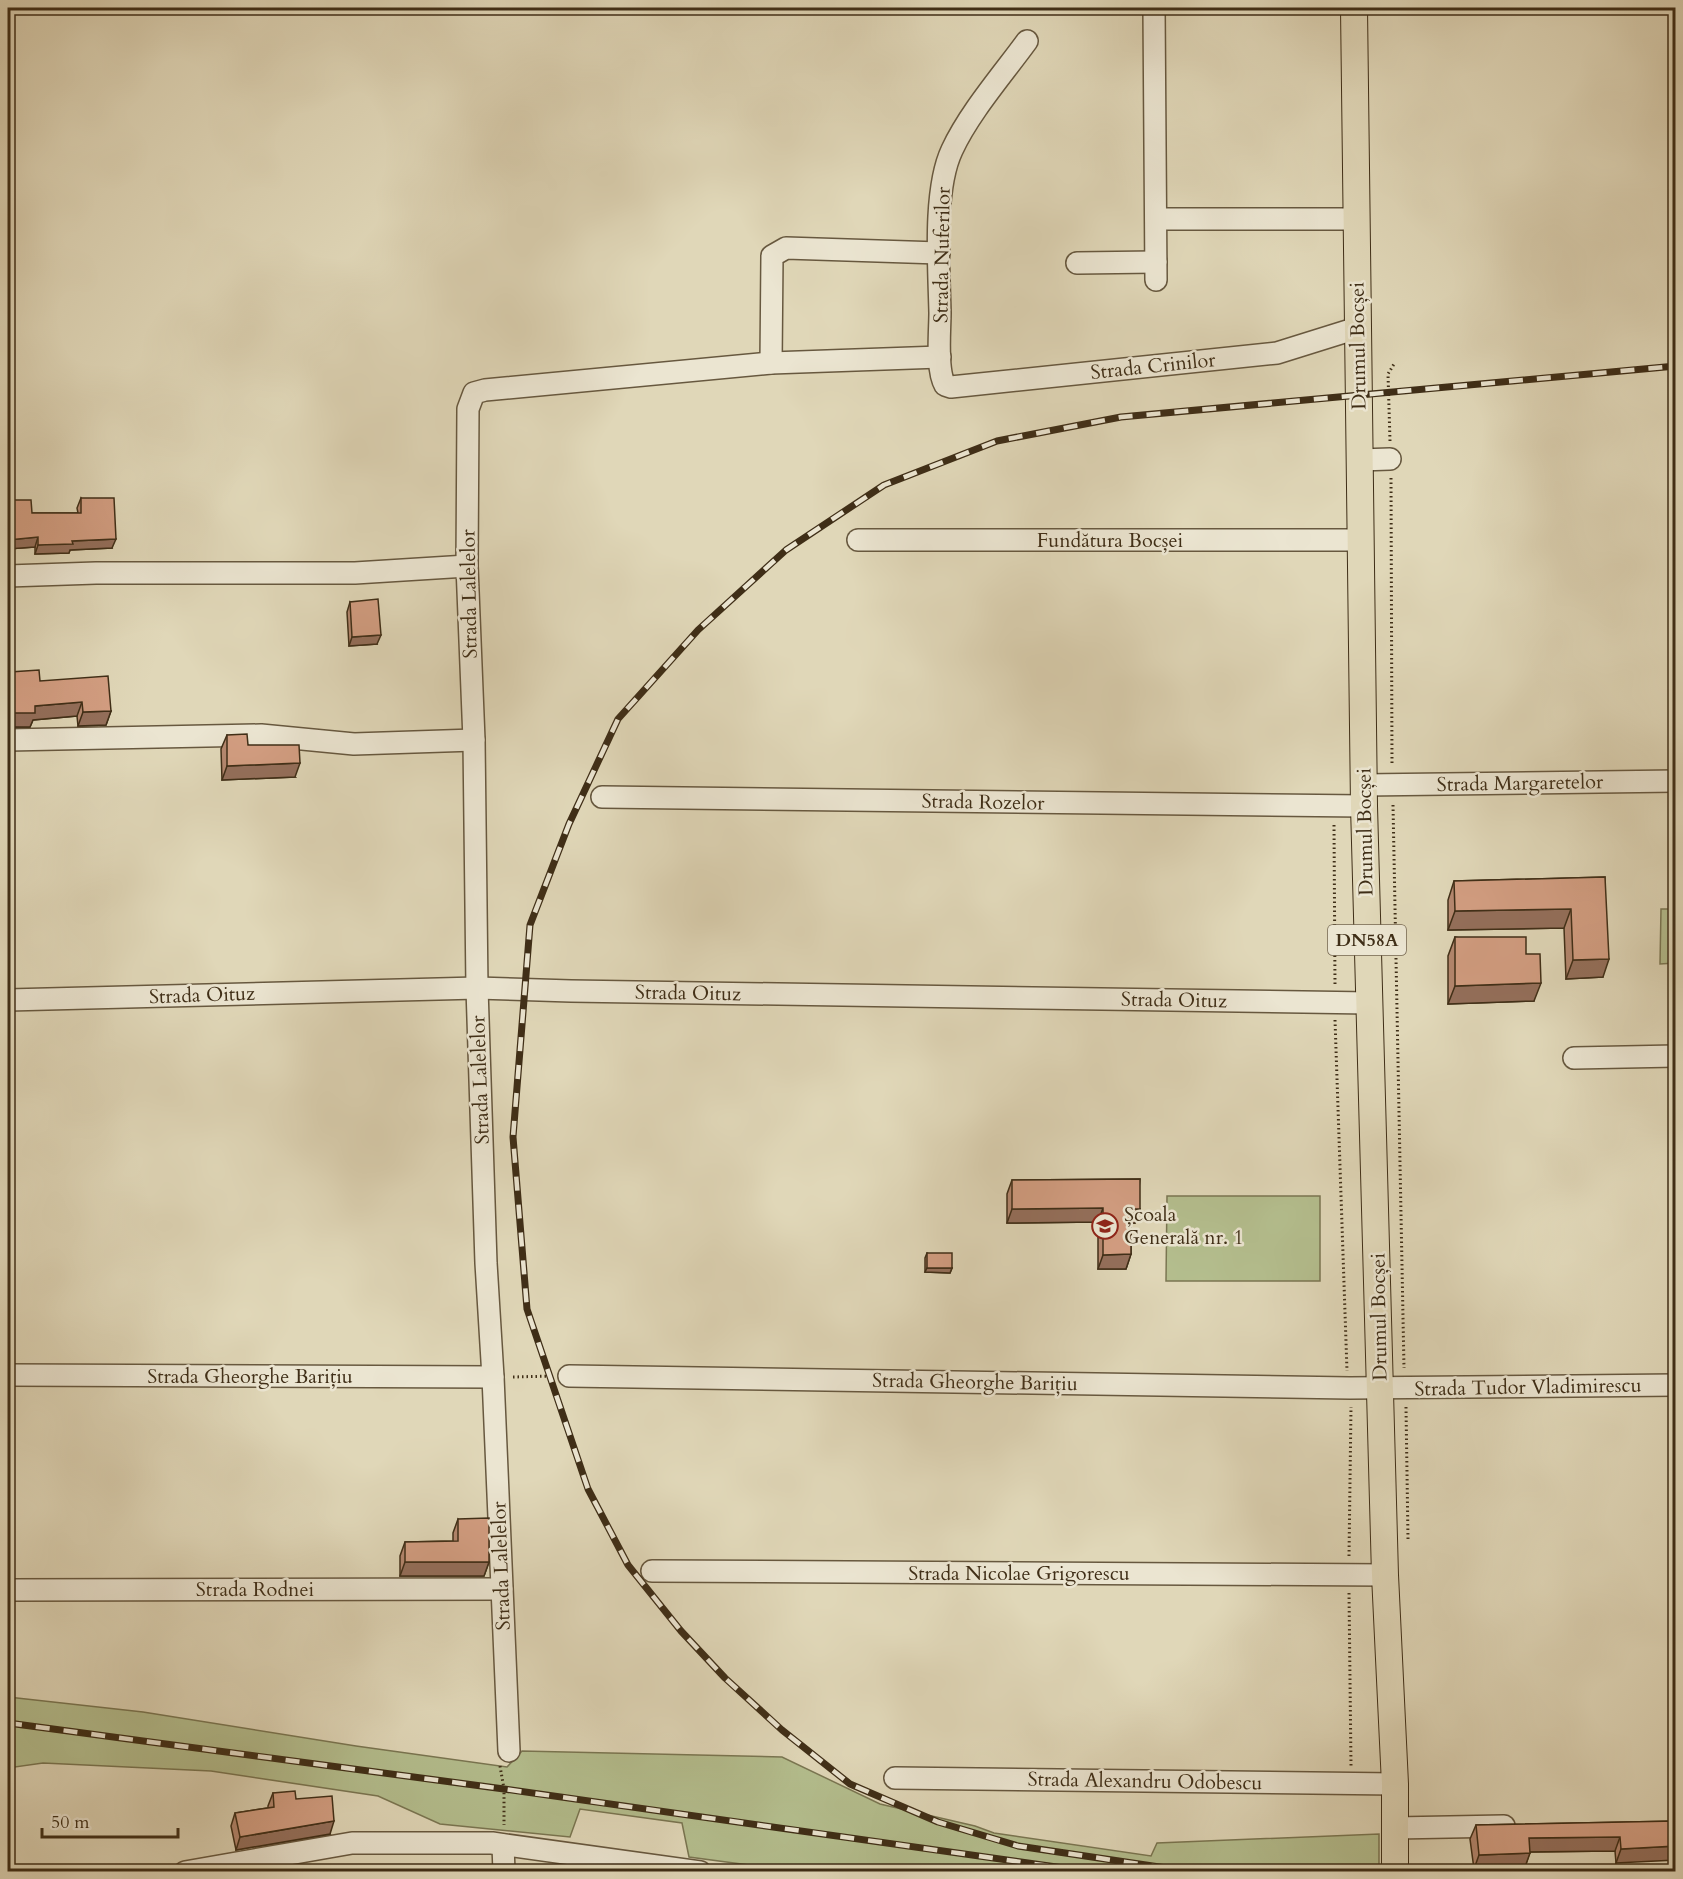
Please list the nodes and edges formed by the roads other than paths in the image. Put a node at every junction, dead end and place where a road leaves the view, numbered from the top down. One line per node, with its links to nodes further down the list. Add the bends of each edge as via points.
1 (1154, 8): 4 (street)
2 (1354, 8): 5 (main road, Drumul Bocșei / DN58A)
3 (1027, 41): 6 (street, Strada Nuferilor, via 951,150 941,186)
4 (1155, 219): 5 (street); 7 (street, via 1156,271)
5 (1356, 219): 8 (main road, Drumul Bocșei / DN58A)
6 (939, 253): 9 (street, Strada Nuferilor); 10 (street, via 786,248 772,256)
7 (1077, 263)
8 (1358, 328): 11 (street, Strada Crinilor, via 1277,352); 13 (main road, Drumul Bocșei / DN58A)
9 (940, 357): 10 (street); 11 (street, Strada Nuferilor)
10 (771, 363): 16 (street, Strada Lalelelor, via 474,393 468,409)
11 (945, 385)
12 (1390, 459): 13 (street)
13 (1360, 460): 15 (main road, Drumul Bocșei / DN58A)
14 (858, 540): 15 (street, Fundătura Bocșei)
15 (1362, 540): 21 (main road, Drumul Bocșei / DN58A)
16 (467, 566): 17 (street, via 355,573); 19 (street, Strada Lalelelor)
17 (8, 576)
18 (8, 740): 19 (street, via 261,735 354,744)
19 (474, 740): 23 (street, Strada Lalelelor)
20 (1676, 781): 21 (street, Strada Margaretelor)
21 (1364, 796): 22 (street, Strada Rozelor, via 1334,806); 25 (main road, Drumul Bocșei / DN58A)
22 (602, 797)
23 (477, 988): 24 (street, Strada Oituz); 25 (street, Strada Oituz); 30 (street, Strada Lalelelor)
24 (8, 1000)
25 (1369, 1003): 32 (main road, Drumul Bocșei / DN58A)
26 (1676, 1056): 27 (street)
27 (1574, 1058)
28 (8, 1375): 30 (street, Strada Gheorghe Barițiu)
29 (569, 1376): 32 (street, Strada Gheorghe Barițiu)
30 (493, 1377): 35 (street, Strada Lalelelor)
31 (1676, 1385): 32 (street, Strada Tudor Vladimirescu)
32 (1381, 1388): 34 (main road, Drumul Bocșei / DN58A)
33 (652, 1571): 34 (street, Strada Nicolae Grigorescu)
34 (1385, 1575): 39 (main road, Drumul Bocșei / DN58A)
35 (502, 1589): 36 (street, Strada Rodnei); 37 (street, Strada Lalelelor)
36 (8, 1590)
37 (509, 1751)
38 (895, 1778): 39 (street, Strada Alexandru Odobescu)
39 (1395, 1784): 41 (main road, Drumul Bocșei / DN58A)
40 (1524, 1826): 41 (street)
41 (1395, 1828): 46 (main road, Drumul Bocșei / DN58A)
42 (498, 1844): 43 (street, via 352,1844); 44 (street); 45 (street)
43 (185, 1872)
44 (504, 1872)
45 (700, 1872)
46 (1395, 1872)

